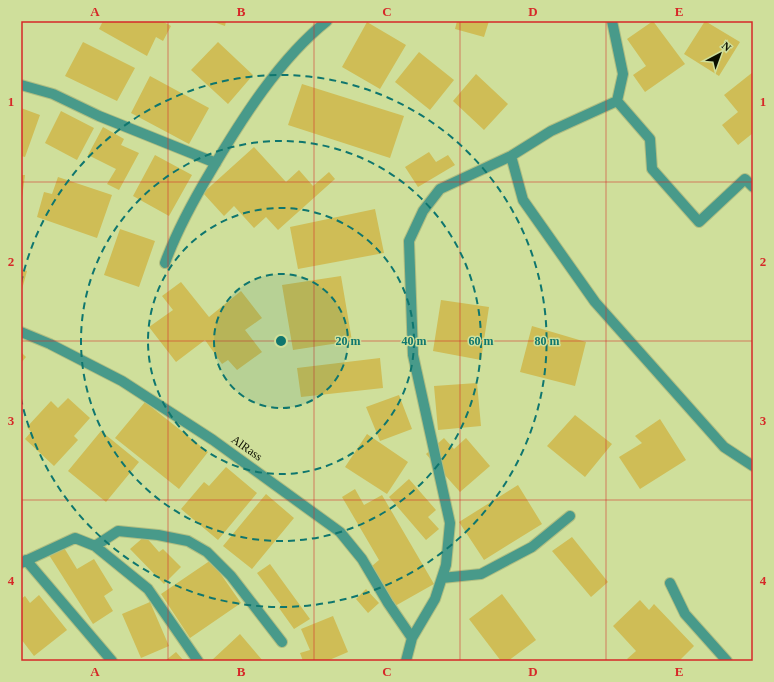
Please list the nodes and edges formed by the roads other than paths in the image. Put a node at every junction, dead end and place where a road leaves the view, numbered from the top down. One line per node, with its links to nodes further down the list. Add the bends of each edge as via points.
1 (327, 21): 6 (street, via 312,33 267,85 233,133)
2 (612, 21): 4 (street, via 623,74)
3 (21, 85): 6 (street, via 53,94 99,116)
4 (617, 101): 5 (street, via 551,131); 7 (street, via 650,139 652,169 699,222 745,179)
5 (511, 156): 10 (street, via 523,200 595,302 724,447); 14 (street, via 440,189 423,211 409,241 413,355 450,522 446,565)
6 (216, 163): 8 (street, via 185,215)
7 (753, 186)
8 (165, 263)
9 (21, 332): 16 (street, AlRass, via 78,357 122,381 213,440 340,532 362,559)
10 (753, 466)
11 (570, 516): 14 (street, via 532,547 482,574)
12 (95, 546): 13 (street, via 74,538); 17 (street, via 118,531 188,541 207,552 231,576); 19 (street, via 148,589)
13 (24, 561): 18 (street)
14 (442, 578): 16 (street, via 436,599)
15 (670, 583): 21 (street, via 685,614)
16 (412, 638): 20 (street)
17 (282, 642)
18 (112, 661)
19 (198, 661)
20 (406, 661)
21 (727, 661)

